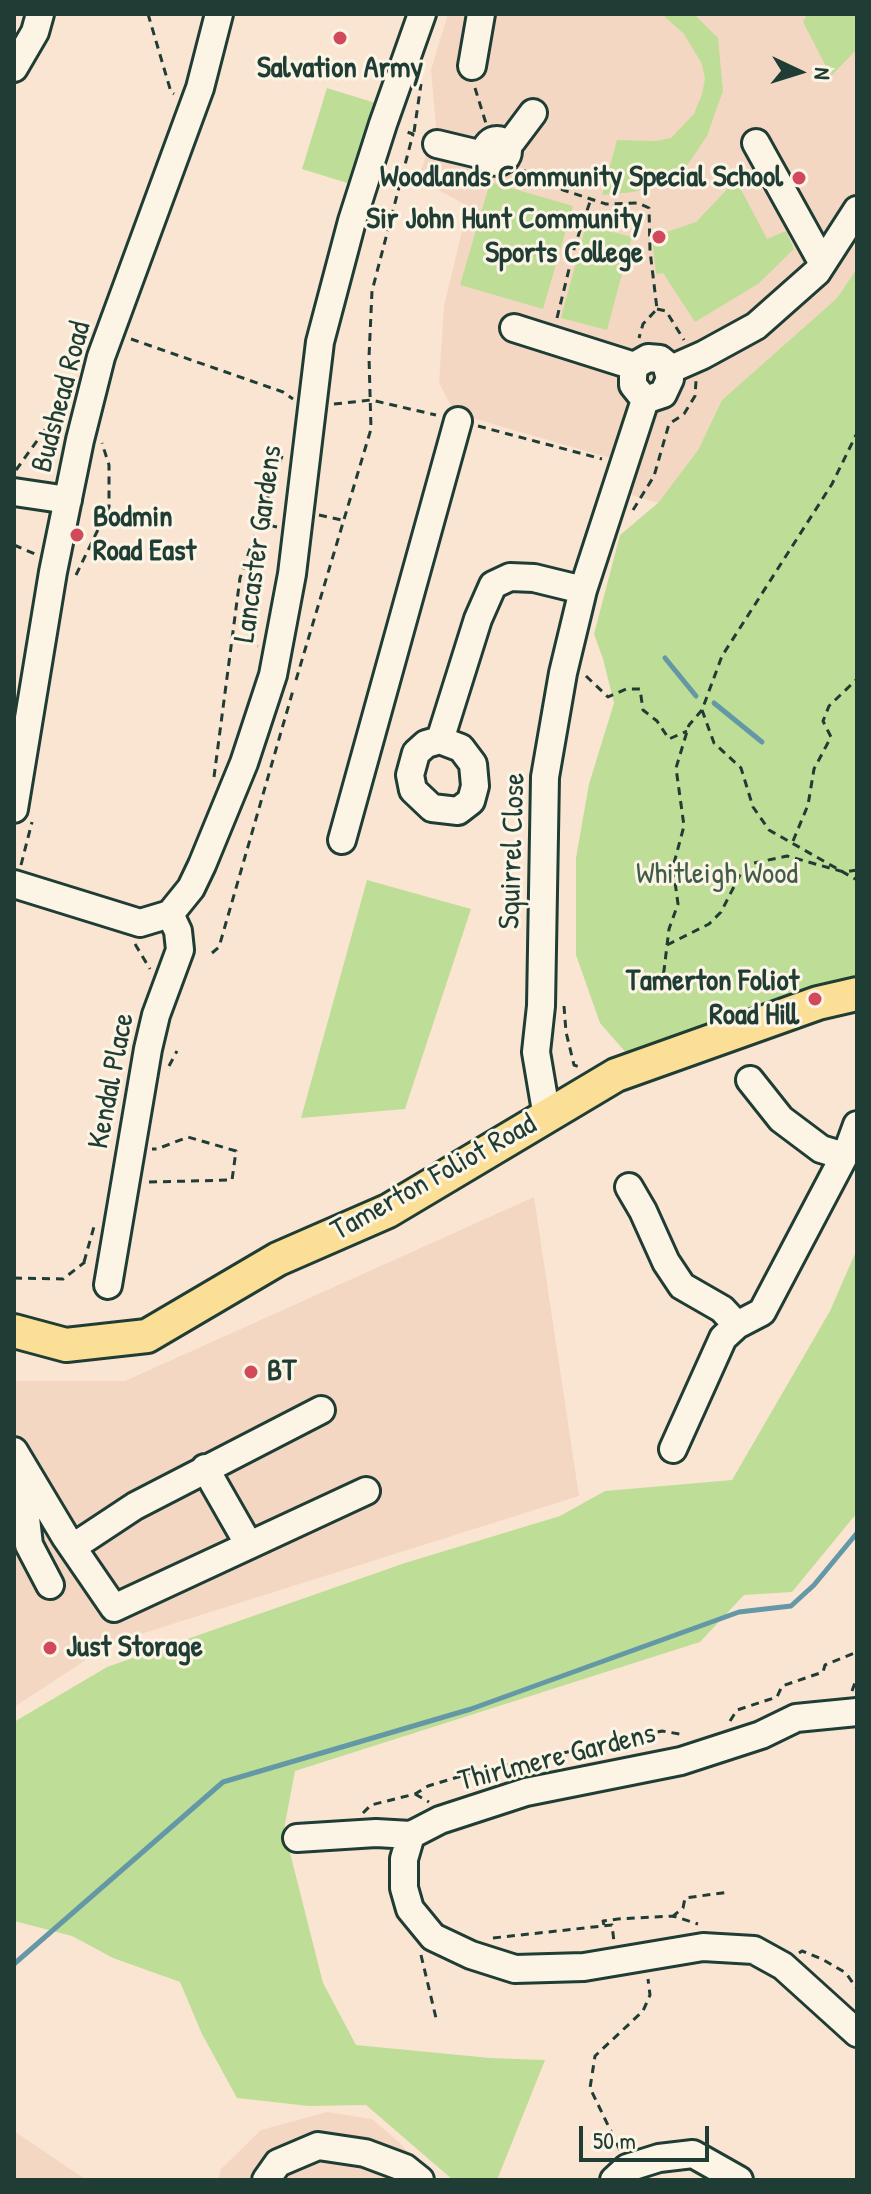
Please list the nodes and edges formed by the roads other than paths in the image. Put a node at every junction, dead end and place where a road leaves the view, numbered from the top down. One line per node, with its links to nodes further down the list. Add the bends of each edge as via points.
1 (40, 14): 5 (street)
2 (219, 14): 18 (street, Budshead Road, via 192,110 101,357)
3 (422, 14): 24 (street, Lancaster Gardens, via 352,221 320,342 277,655 244,763 207,853 191,888)
4 (481, 14): 6 (street)
5 (14, 68)
6 (473, 73)
7 (533, 113): 9 (street, via 512,141 497,150)
8 (756, 143): 11 (street)
9 (437, 144)
10 (857, 210): 11 (street)
11 (822, 262): 14 (street, via 756,326)
12 (514, 328): 13 (street)
13 (631, 365): 14 (street, via 654,358); 15 (street, via 633,385)
14 (669, 370): 15 (street, via 667,390)
15 (645, 400): 19 (street, Squirrel Close)
16 (458, 421): 22 (street)
17 (14, 492): 18 (street)
18 (68, 500): 21 (street, Budshead Road)
19 (583, 590): 20 (street, via 534,578 510,577 493,585); 27 (street, Squirrel Close, via 545,777 536,1052)
20 (440, 740)
21 (14, 809)
22 (342, 840)
23 (14, 884): 24 (street, via 140,923)
24 (170, 914): 31 (street, Kendal Place, via 180,950 156,1015)
25 (857, 994): 27 (main road, Tamerton Foliot Road, via 818,1003 612,1078)
26 (750, 1080): 29 (street, via 781,1119 821,1149)
27 (547, 1117): 33 (main road, Tamerton Foliot Road, via 388,1211 278,1259 147,1336 66,1345)
28 (857, 1125): 29 (street)
29 (844, 1156): 32 (street, via 762,1312)
30 (629, 1187): 32 (street, via 682,1286 722,1309)
31 (104, 1271)
32 (737, 1325): 35 (street, via 723,1338)
33 (14, 1331)
34 (321, 1410): 37 (street)
35 (673, 1449)
36 (14, 1451): 41 (street)
37 (205, 1468): 40 (street); 41 (street)
38 (366, 1491): 40 (street)
39 (14, 1493): 42 (street, via 26,1518 29,1545)
40 (249, 1545): 41 (street, via 114,1608)
41 (73, 1547)
42 (50, 1585)
43 (857, 1712): 44 (street, Thirlmere Gardens, via 796,1718 681,1761 526,1792)
44 (411, 1835): 45 (street); 46 (street, via 404,1859 410,1909 433,1937 471,1955 515,1969 584,1967 703,1947 754,1950 783,1966)
45 (297, 1838)
46 (857, 2033)
47 (621, 2174): 50 (street, via 659,2158 693,2154)
48 (266, 2180): 49 (street, via 278,2163 318,2146 365,2153 405,2168)
49 (420, 2180)
50 (739, 2180)

